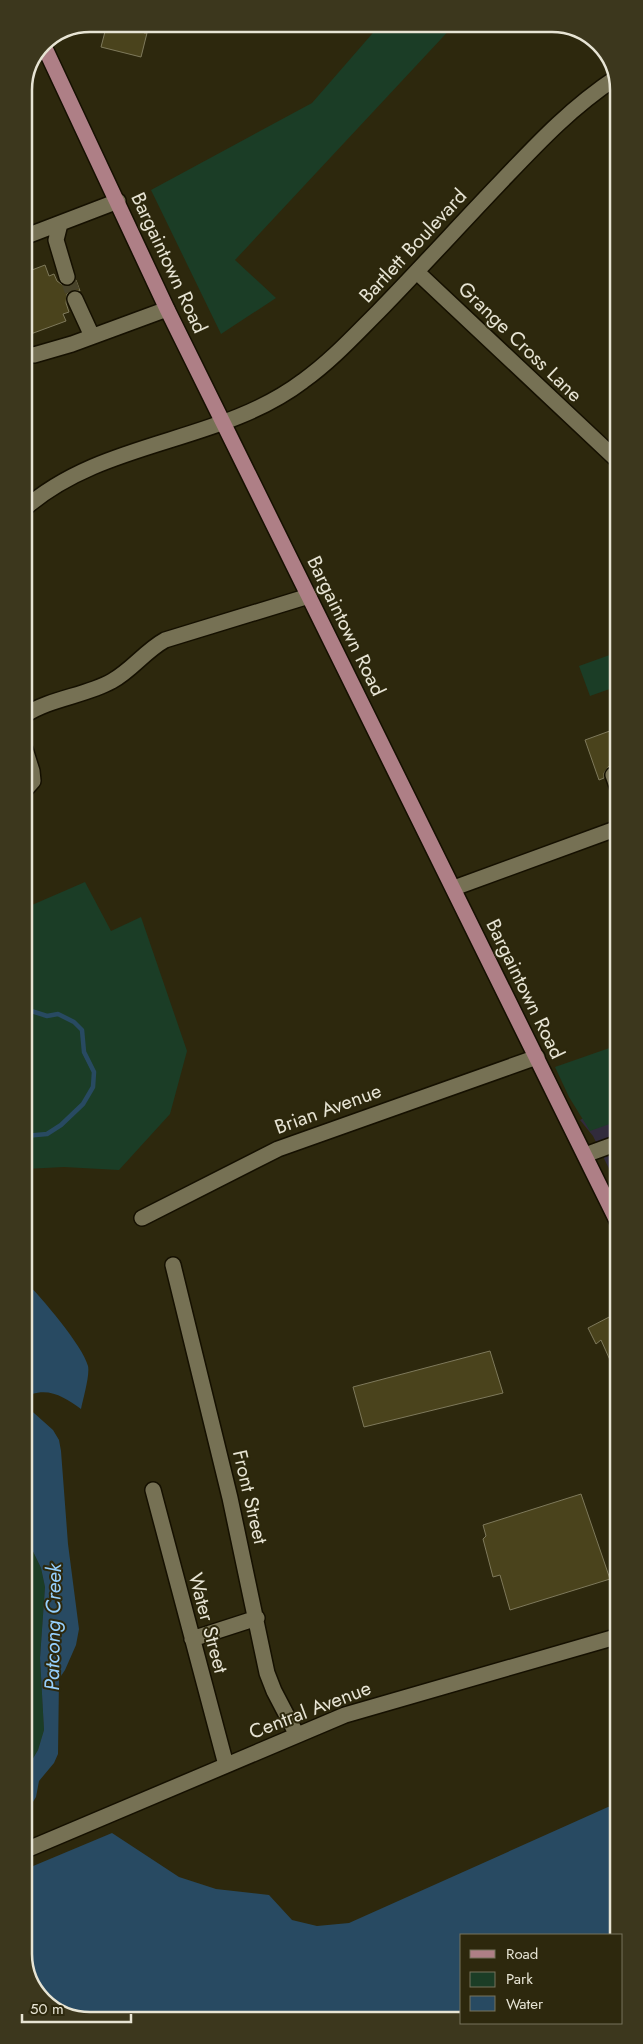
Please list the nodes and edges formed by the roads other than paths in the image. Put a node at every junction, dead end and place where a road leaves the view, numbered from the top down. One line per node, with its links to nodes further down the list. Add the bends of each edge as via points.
1 (47, 52): 3 (main road, Bargaintown Road)
2 (610, 82): 6 (street, Bartlett Boulevard, via 557,122)
3 (118, 201): 4 (street); 9 (main road, Bargaintown Road)
4 (60, 224): 5 (street); 7 (street, via 56,240)
5 (33, 234)
6 (417, 272): 12 (street, Bartlett Boulevard, via 336,355 303,382 270,403); 13 (street, Grange Cross Lane)
7 (67, 276)
8 (76, 300): 10 (street)
9 (167, 309): 10 (street); 12 (main road, Bargaintown Road)
10 (92, 336): 11 (street)
11 (33, 355)
12 (224, 424): 14 (street, Bartlett Boulevard, via 129,452 81,472); 15 (main road, Bargaintown Road)
13 (610, 453)
14 (33, 501)
15 (309, 596): 16 (street, via 165,640 111,682); 18 (main road, Bargaintown Road)
16 (33, 712)
17 (610, 831): 18 (street)
18 (454, 888): 19 (main road, Bargaintown Road)
19 (537, 1057): 21 (main road, Bargaintown Road); 23 (street, Brian Avenue, via 278,1149)
20 (610, 1146): 21 (street)
21 (585, 1155): 22 (main road, Bargaintown Road)
22 (610, 1207)
23 (142, 1218)
24 (173, 1265): 26 (street, Front Street)
25 (153, 1490): 27 (street, Water Street)
26 (257, 1618): 27 (street); 29 (street, Front Street, via 271,1686)
27 (192, 1639): 30 (street, Water Street)
28 (610, 1639): 29 (street, Central Avenue, via 376,1705)
29 (297, 1735): 30 (street, Central Avenue)
30 (226, 1765): 31 (street, Central Avenue)
31 (33, 1848)

